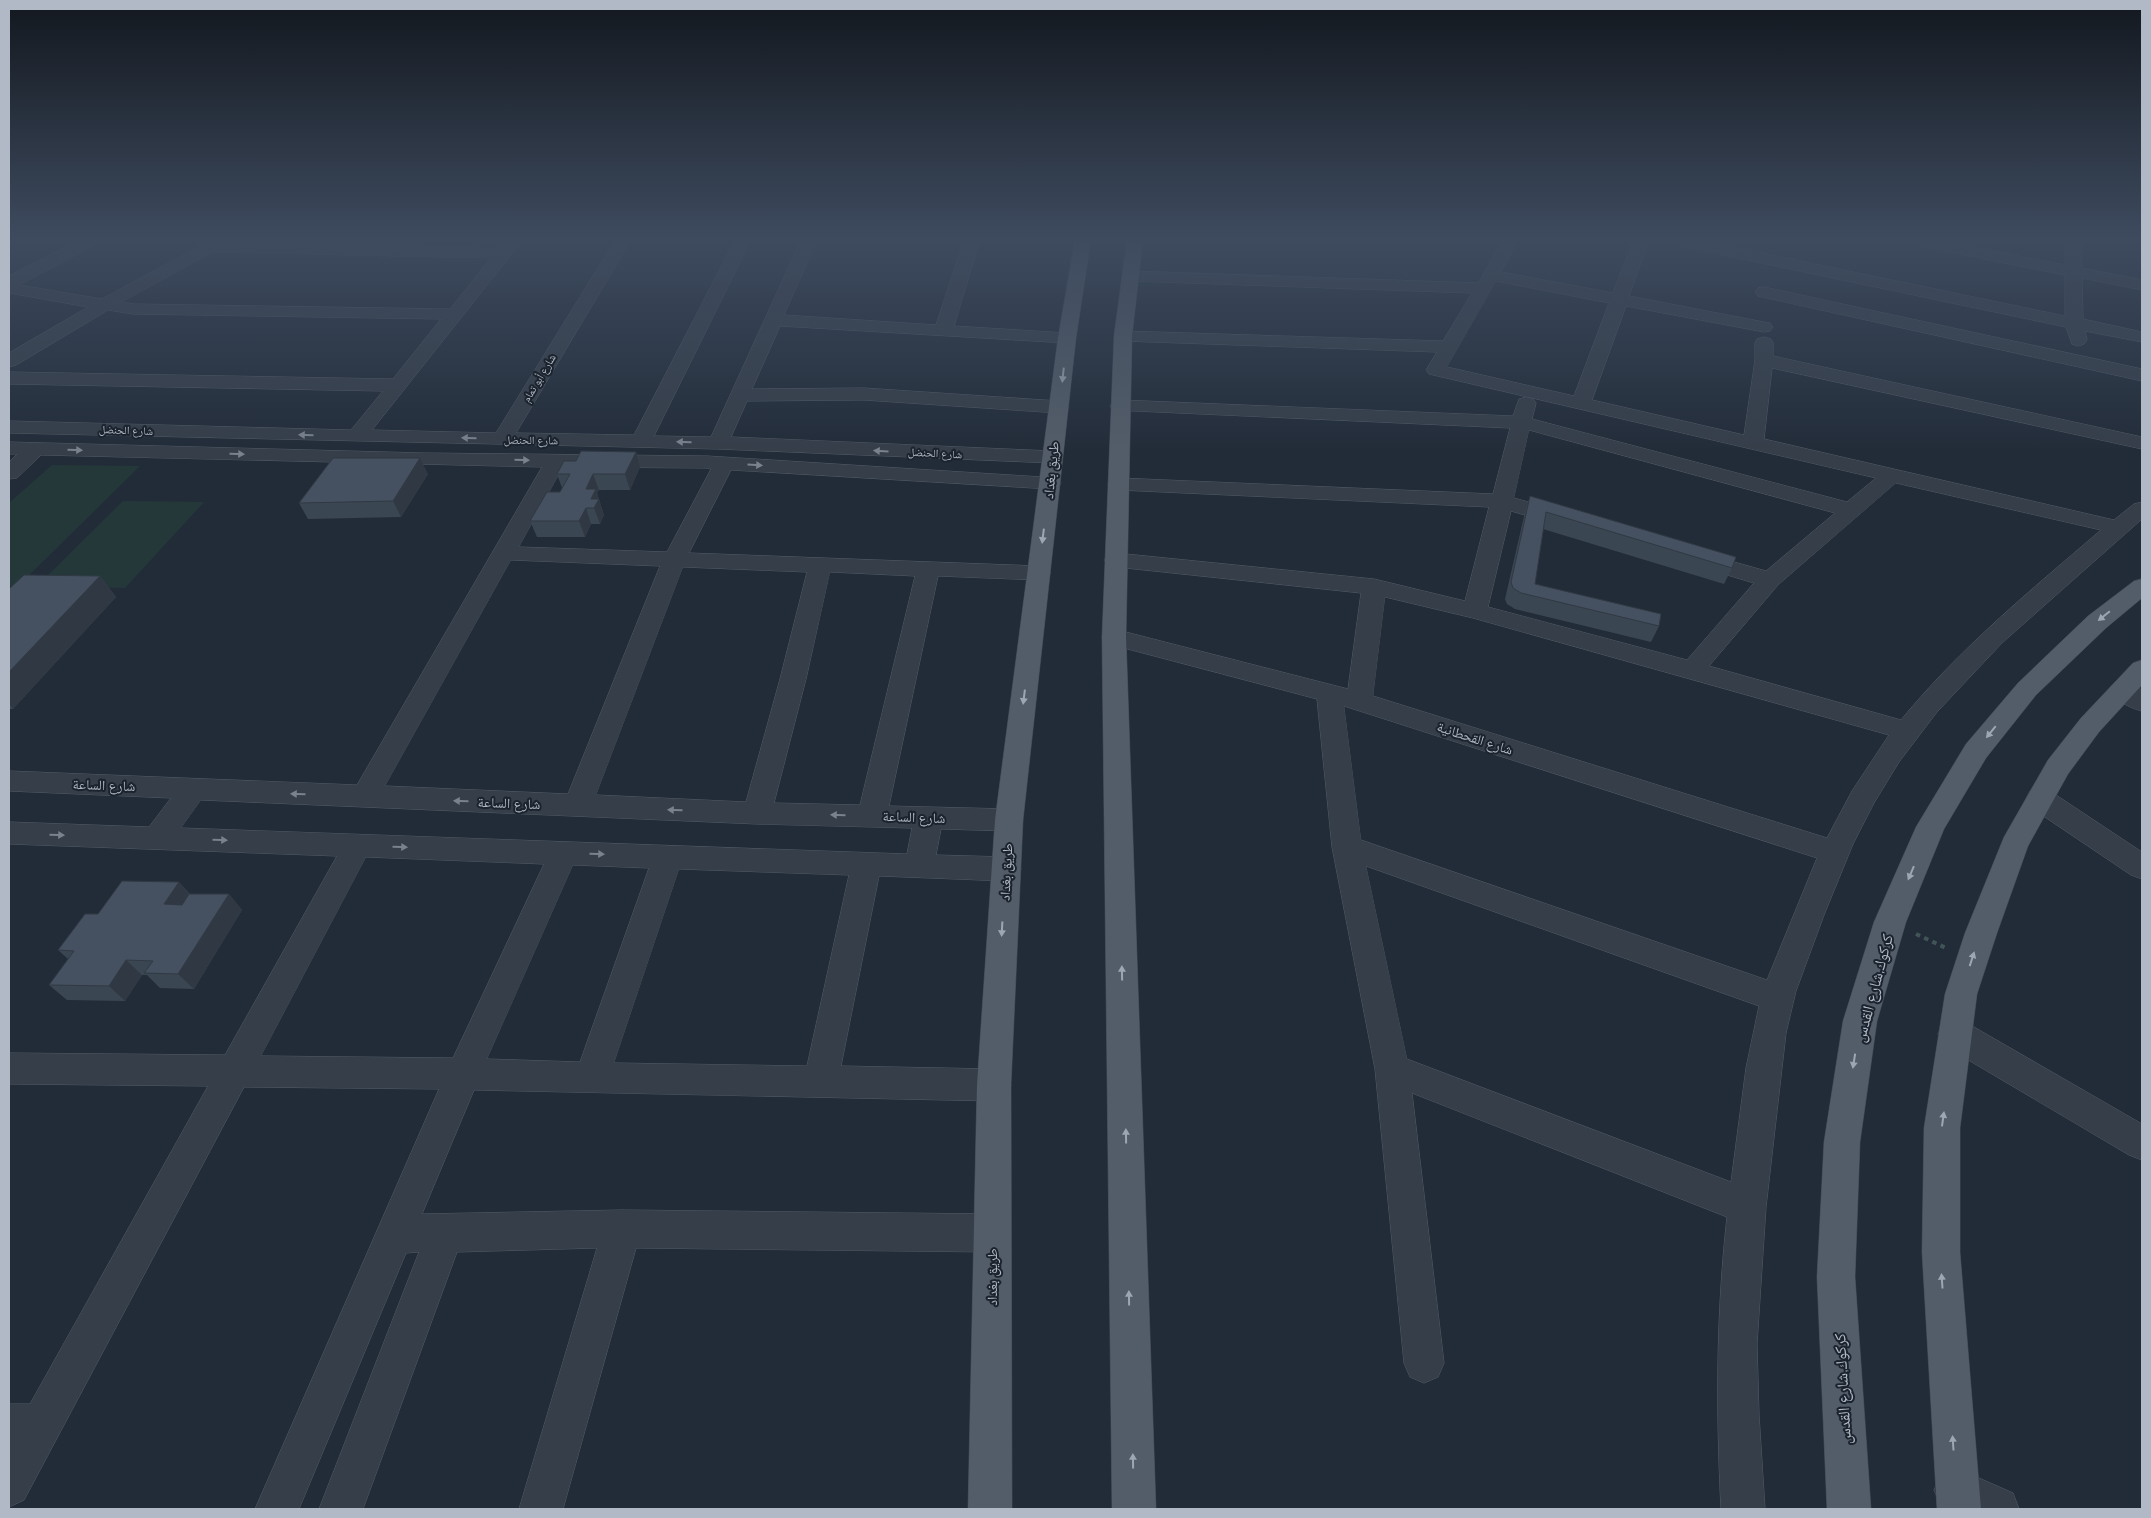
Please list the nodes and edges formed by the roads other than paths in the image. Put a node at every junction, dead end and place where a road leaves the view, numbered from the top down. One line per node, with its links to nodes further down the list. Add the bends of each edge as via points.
1 (94, 311): 27 (street)
2 (251, 311): 17 (street)
3 (457, 311): 17 (street)
4 (581, 311): 41 (street, شارع أبو تمام)
5 (708, 311): 42 (street)
6 (777, 311): 18 (street)
7 (949, 311): 21 (street)
8 (1071, 311): 24 (main road, طريق بغداد)
9 (1126, 311): 22 (main road)
10 (1471, 311): 25 (street)
11 (1615, 311): 34 (street)
12 (1680, 311): 20 (street)
13 (1764, 311): 20 (street)
14 (1849, 311): 28 (street)
15 (2020, 311): 19 (street)
16 (2074, 311): 19 (street)
17 (454, 314): 31 (street)
18 (773, 320): 21 (street); 33 (street)
19 (2074, 322): 23 (street); 28 (street)
20 (1764, 327): 26 (street)
21 (943, 331): 24 (street)
22 (1123, 336): 25 (street); 35 (main road)
23 (2142, 337)
24 (1067, 338): 36 (main road, طريق بغداد, one-way to 36)
25 (1450, 347): 32 (street, via 1436,370)
26 (1764, 360): 43 (street); 44 (street)
27 (9, 361)
28 (2085, 363): 29 (street)
29 (2142, 375)
30 (9, 378): 31 (street)
31 (398, 385): 39 (street)
32 (1528, 392): 34 (street); 37 (street)
33 (740, 395): 36 (street, via 864,394); 47 (street)
34 (1581, 404): 44 (street)
35 (1120, 406): 37 (street); 55 (main road)
36 (1059, 407): 51 (main road, طريق بغداد)
37 (1521, 422): 56 (street); 58 (street)
38 (9, 427): 39 (street, شارع الحنضل, one-way to 38)
39 (357, 436): 40 (street, شارع الحنضل)
40 (441, 438): 41 (street, شارع الحنضل, one-way to 40); 49 (street)
41 (502, 439): 42 (street, شارع الحنضل)
42 (642, 442): 47 (street, شارع الحنضل, one-way to 42)
43 (2142, 443)
44 (1753, 444): 53 (street)
45 (9, 448): 46 (street, شارع الحنضل)
46 (36, 449): 49 (street, شارع الحنضل, one-way to 49); 52 (street)
47 (721, 453): 48 (street, شارع الحنضل, one-way to 47); 50 (street, شارع الحنضل); 54 (street, شارع الحنضل, one-way to 54); 63 (street)
48 (1006, 456): 51 (street, شارع الحنضل); 54 (street, via 1016,464 1015,472)
49 (423, 459): 50 (street, شارع الحنضل, one-way to 50)
50 (556, 460): 61 (street)
51 (1051, 470): 54 (street, شارع الحنضل); 67 (main road, طريق بغداد, one-way to 67)
52 (9, 473)
53 (1891, 476): 58 (street); 60 (street)
54 (997, 479)
55 (1118, 484): 56 (street); 64 (main road)
56 (1501, 501): 59 (street); 71 (street)
57 (2142, 509): 60 (street)
58 (1851, 510): 68 (street)
59 (1585, 526)
60 (2117, 527): 76 (street, via 1955,674)
61 (504, 553): 63 (street); 79 (street)
62 (1678, 553): 68 (street)
63 (674, 560): 65 (street); 81 (street)
64 (1116, 560): 70 (street); 72 (main road)
65 (820, 564): 66 (street); 82 (street)
66 (928, 568): 67 (street); 83 (street)
67 (1039, 573): 85 (main road, طريق بغداد, one-way to 85)
68 (1770, 580): 73 (street)
69 (2142, 586): 122 (main road, كركوك,شارع القدس, one-way to 122, via 2097,622 2027,689 1976,751 1930,828 1890,922 1860,1021 1842,1142 1836,1277)
70 (1374, 587): 71 (street); 75 (street)
71 (1475, 611): 73 (street)
72 (1114, 637): 75 (street, شارع القحطانية); 120 (main road, one-way to 72)
73 (1692, 670): 76 (street)
74 (2136, 687): 80 (main road, via 2090,725 2058,766)
75 (1344, 696): 89 (street); 90 (street, شارع القحطانية)
76 (1907, 731): 90 (street, via 1870,786)
77 (9, 781): 78 (street, شارع الساعة)
78 (194, 789): 79 (street, شارع الساعة, one-way to 78); 87 (street)
79 (365, 796): 81 (street, شارع الساعة, one-way to 79)
80 (2040, 799): 95 (street); 98 (main road, one-way to 80, via 1961,994 1972,960 2014,845)
81 (578, 806): 82 (street, شارع الساعة, one-way to 81)
82 (757, 813): 83 (street, شارع الساعة, one-way to 82)
83 (872, 816): 84 (street, شارع الساعة)
84 (928, 818): 85 (street, شارع الساعة); 94 (street)
85 (1009, 820): 96 (main road, طريق بغداد)
86 (9, 833): 87 (street, one-way to 87)
87 (157, 838): 88 (street, one-way to 88)
88 (358, 845): 91 (street, one-way to 91); 101 (street)
89 (1347, 847): 97 (street); 99 (street)
90 (1833, 852): 97 (street)
91 (564, 853): 92 (street, one-way to 92); 102 (street)
92 (668, 856): 93 (street); 103 (street)
93 (866, 864): 94 (street); 104 (street)
94 (920, 864): 96 (street)
95 (2142, 867)
96 (1006, 869): 105 (main road, طريق بغداد, one-way to 105)
97 (1777, 998): 107 (street, via 1761,1086)
98 (1955, 1034): 106 (street); 115 (main road, one-way to 98, via 1940,1252 1942,1128)
99 (1392, 1069): 107 (street); 112 (street)
100 (12, 1072): 101 (street)
101 (234, 1072): 102 (street); 113 (street)
102 (463, 1074): 103 (street); 111 (street)
103 (592, 1078): 104 (street)
104 (821, 1082): 105 (street)
105 (994, 1085): 109 (main road, طريق بغداد)
106 (2142, 1143)
107 (1746, 1206): 121 (street, via 1738,1323)
108 (622, 1229): 109 (street); 110 (street); 118 (street)
109 (992, 1232): 119 (main road, طريق بغداد)
110 (445, 1233): 111 (street); 117 (street)
111 (394, 1234): 116 (street)
112 (1424, 1363)
113 (25, 1425): 114 (street)
114 (9, 1486)
115 (1958, 1499): 123 (street)
116 (277, 1509)
117 (341, 1509)
118 (540, 1509)
119 (990, 1509)
120 (1134, 1509)
121 (1743, 1509)
122 (1849, 1509)
123 (1997, 1509)

